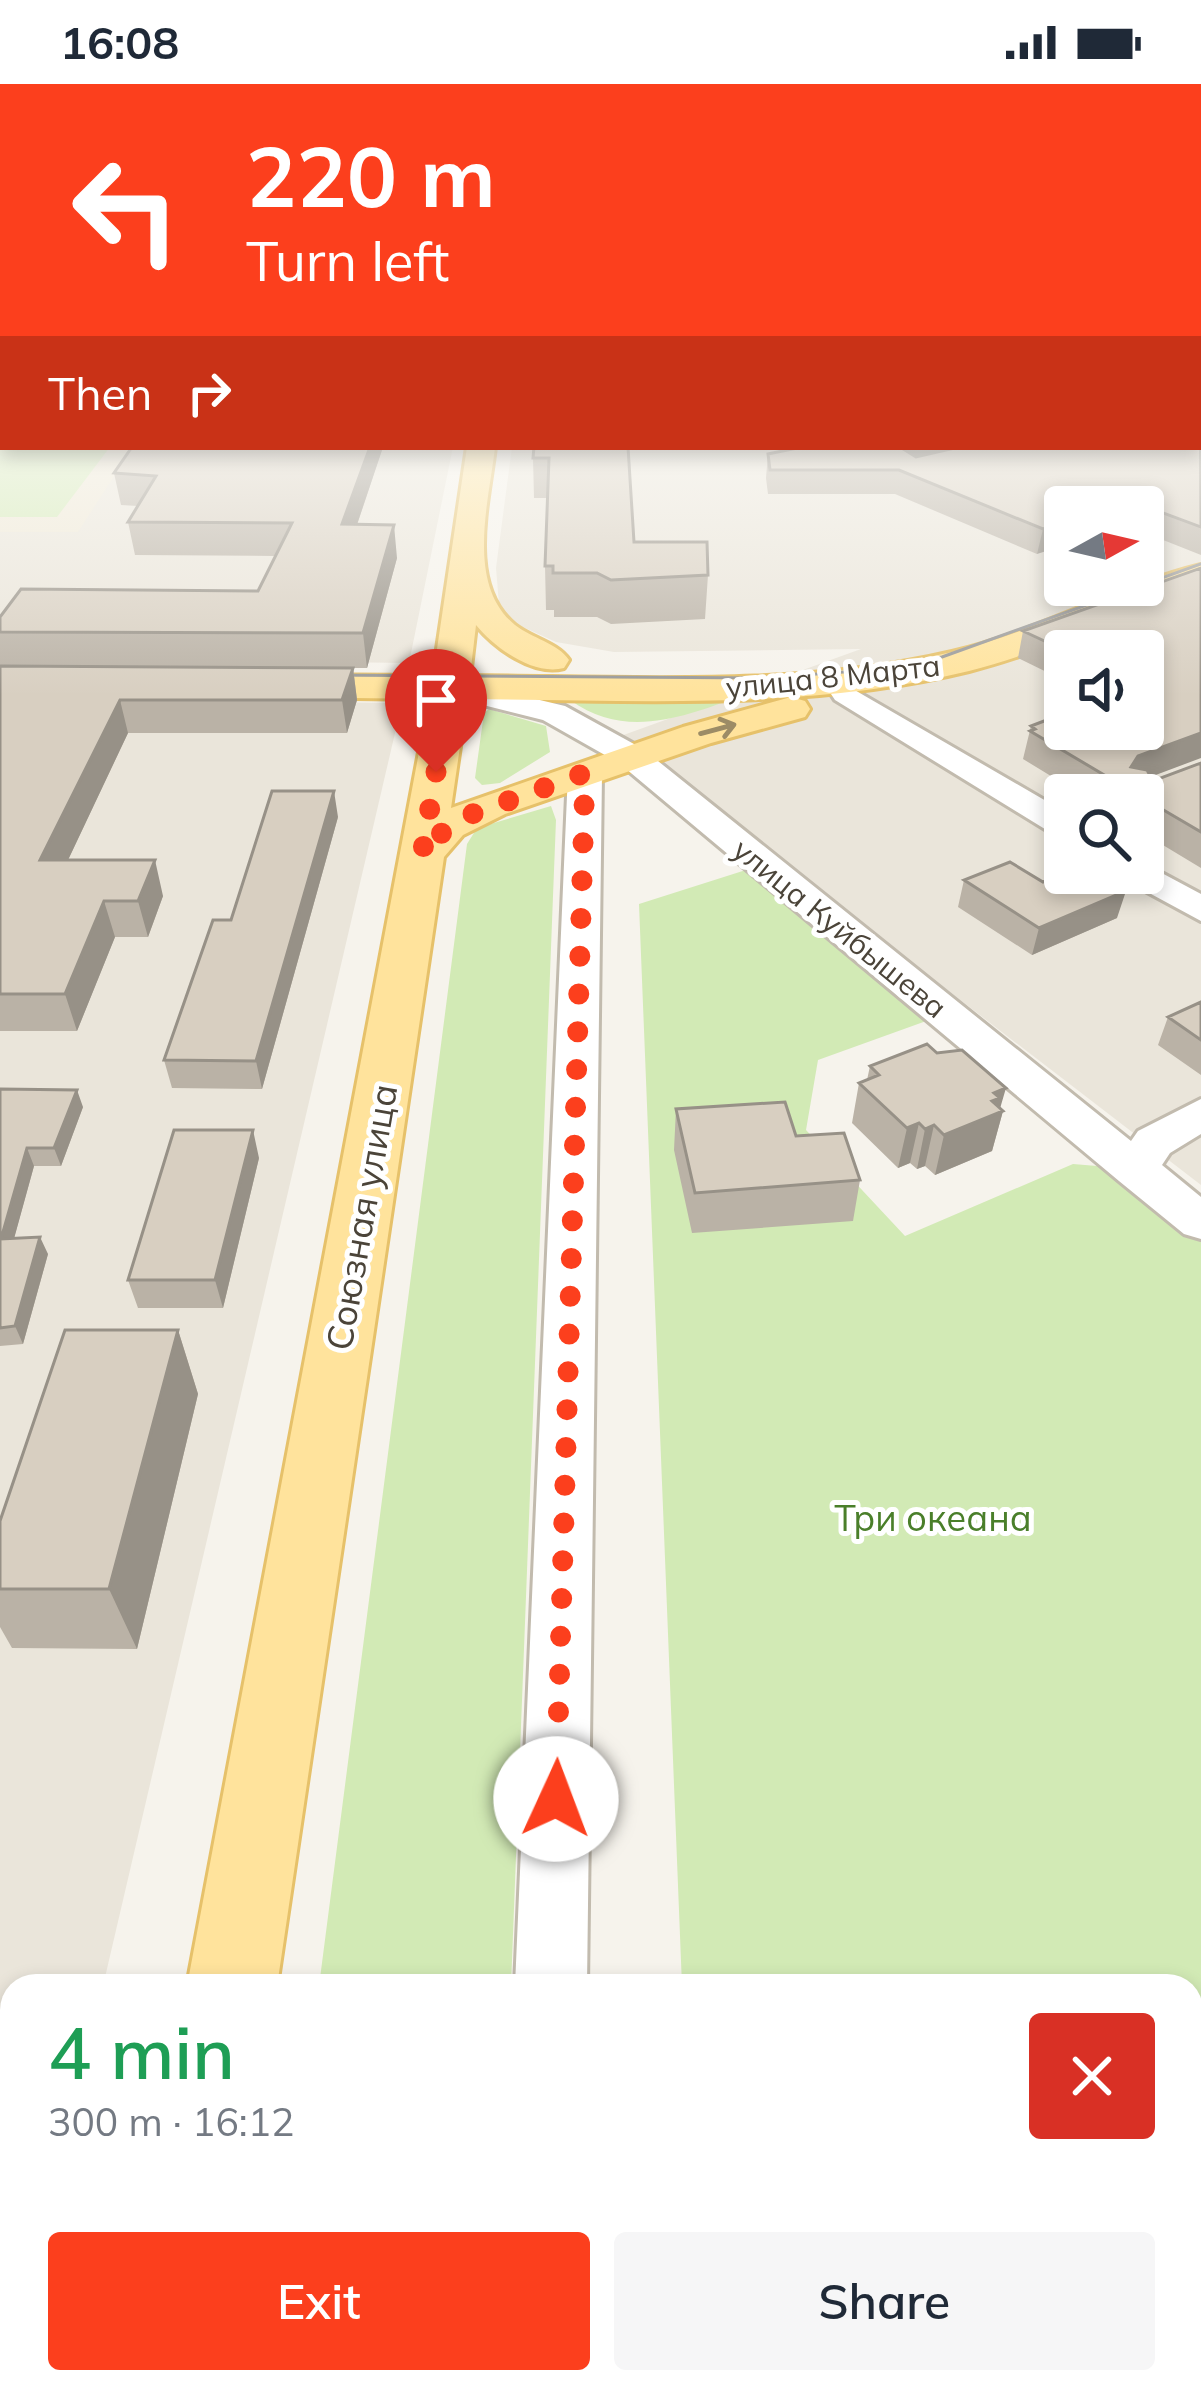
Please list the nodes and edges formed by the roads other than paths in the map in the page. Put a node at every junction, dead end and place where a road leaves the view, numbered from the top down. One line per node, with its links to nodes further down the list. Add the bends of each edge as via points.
1 (477, 481): 3 (main road, Союзная улица)
2 (1201, 543): 4 (main road)
3 (466, 548): 7 (main road, via 474,590 494,630); 10 (main road, Союзная улица)
4 (1164, 556)
5 (1201, 575): 8 (main road, улица 8 Марта)
6 (1044, 599): 7 (main road, улица 8 Марта, via 890,647 778,658)
7 (551, 660): 10 (main road, улица 8 Марта)
8 (931, 670): 10 (main road, улица 8 Марта, via 766,687); 11 (main road)
9 (250, 673): 10 (main road)
10 (451, 675): 12 (street, улица Куйбышева, via 554,713); 14 (main road, Союзная улица)
11 (846, 694): 12 (main road, one-way to 11); 13 (street)
12 (608, 764): 14 (main road, via 461,818); 18 (street, улица Куйбышева); 21 (street)
13 (1044, 814)
14 (422, 855): 20 (main road, Союзная улица)
15 (1164, 888): 16 (street)
16 (1201, 910)
17 (1201, 1114): 18 (street, via 1154,1142)
18 (1135, 1171): 19 (street, улица Куйбышева)
19 (1201, 1222)
20 (234, 1974)
21 (552, 1974)

